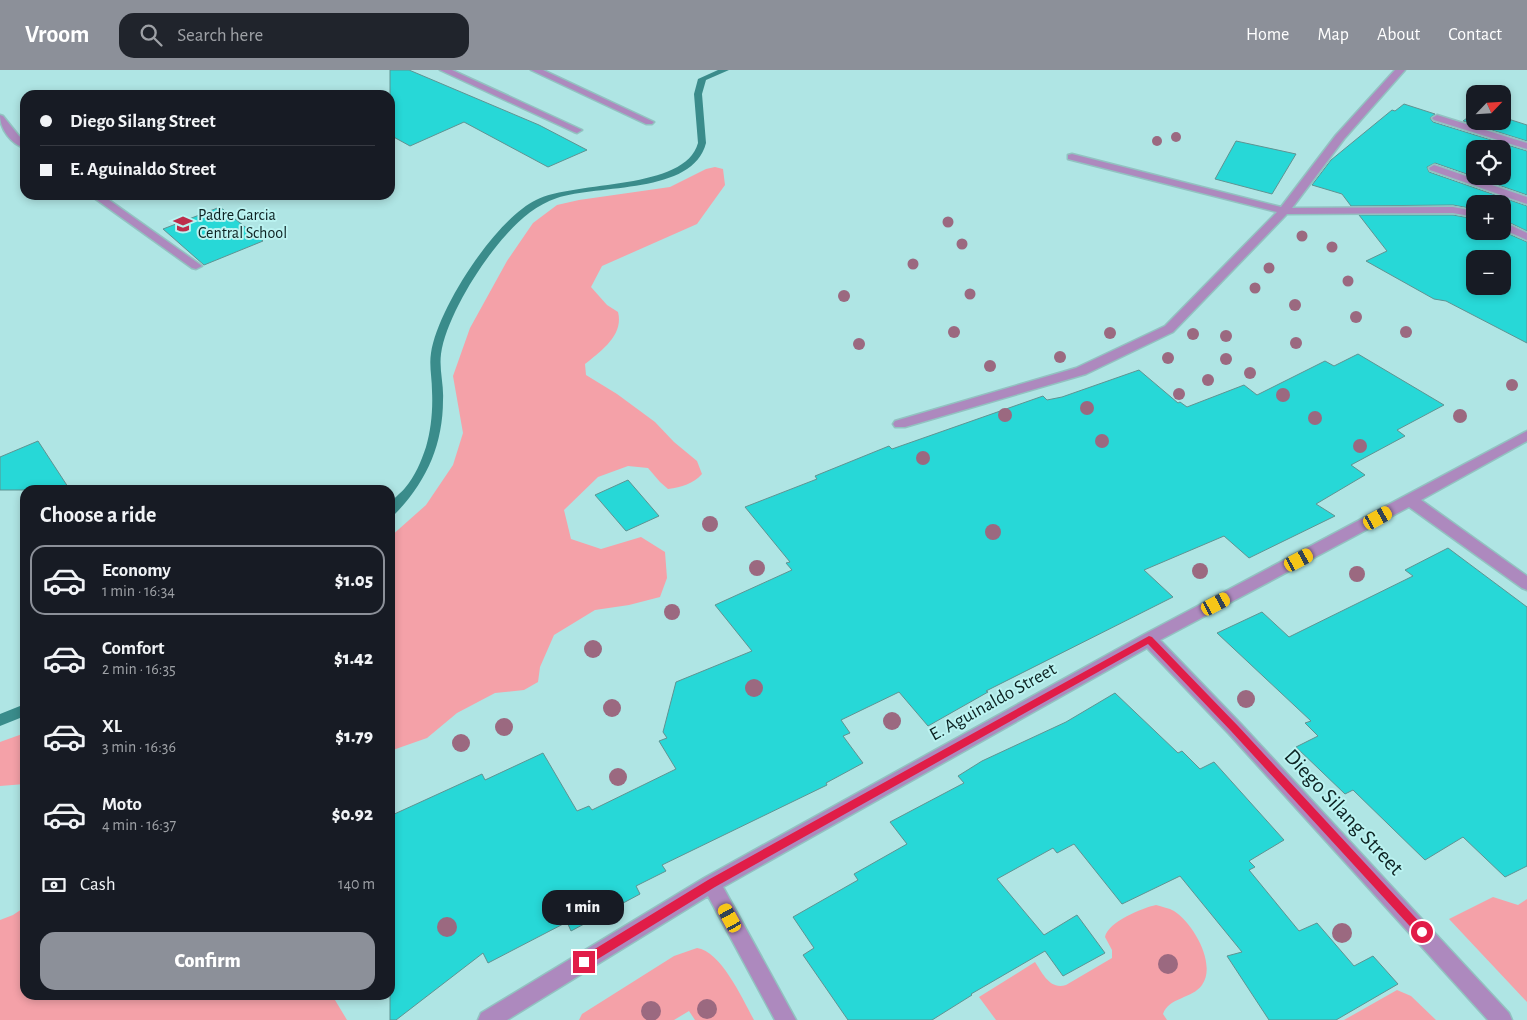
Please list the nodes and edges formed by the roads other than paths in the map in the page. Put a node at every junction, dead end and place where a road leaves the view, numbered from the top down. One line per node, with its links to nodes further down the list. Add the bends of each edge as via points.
1 (445, 70): 7 (street)
2 (1400, 70): 14 (street, via 1340,136)
3 (545, 71): 6 (street)
4 (0, 118): 8 (street)
5 (1437, 118): 9 (street)
6 (649, 122)
7 (577, 130)
8 (20, 142)
9 (1527, 146)
10 (1072, 157): 14 (street)
11 (1434, 168): 13 (street)
12 (102, 200): 18 (street)
13 (1527, 201)
14 (1284, 211): 15 (street); 19 (street, via 1169,330 1081,371)
15 (1466, 212)
16 (1511, 229): 17 (street)
17 (1527, 237)
18 (196, 266)
19 (900, 424)
20 (1527, 435): 21 (street, E. Aguinaldo Street)
21 (1410, 500): 22 (street); 23 (street, E. Aguinaldo Street)
22 (1527, 584)
23 (1149, 639): 24 (street, E. Aguinaldo Street); 27 (street, Diego Silang Street)
24 (711, 884): 25 (street, E. Aguinaldo Street); 26 (street)
25 (488, 1020)
26 (786, 1020)
27 (1502, 1020)

